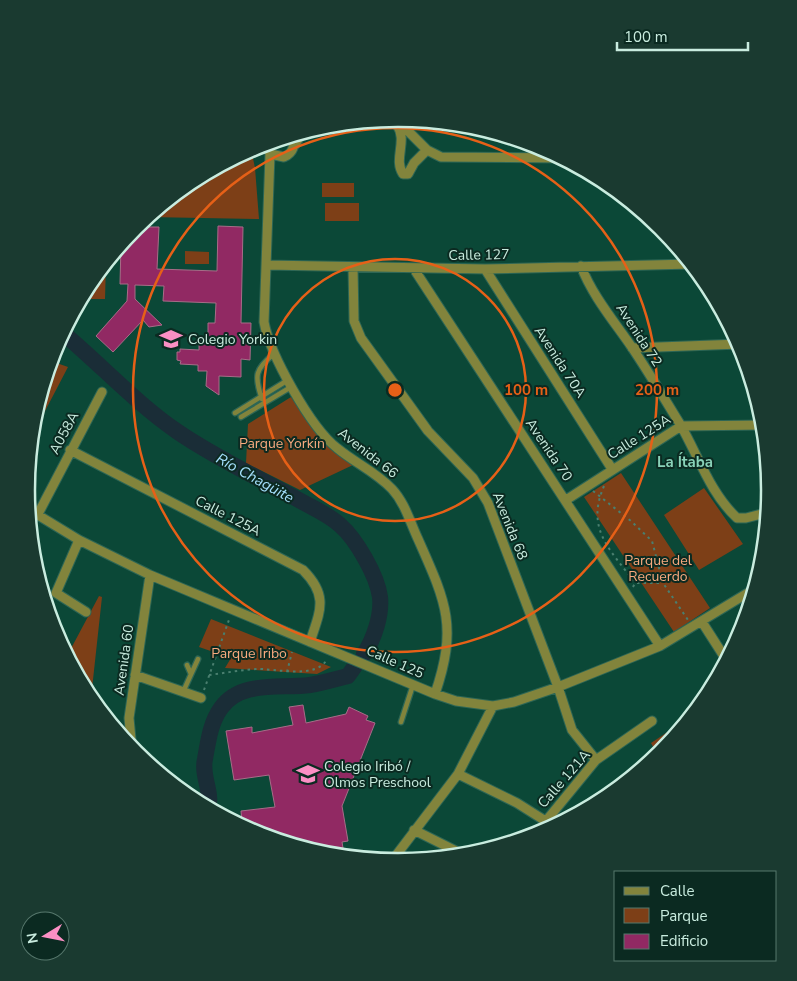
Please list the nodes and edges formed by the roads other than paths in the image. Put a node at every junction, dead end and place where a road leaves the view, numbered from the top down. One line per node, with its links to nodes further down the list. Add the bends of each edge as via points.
1 (400, 127): 8 (street, via 400,167 403,174 408,174 414,162)
2 (403, 127): 4 (street)
3 (413, 128): 4 (street)
4 (413, 135): 8 (street)
5 (297, 141): 7 (street, Avenida 66)
6 (293, 142): 7 (street)
7 (294, 146): 11 (street, Avenida 66)
8 (427, 150): 12 (street, via 449,158)
9 (269, 151): 10 (street, Avenida 66)
10 (270, 154): 11 (street); 13 (street, Avenida 66)
11 (284, 157): 13 (street, Avenida 66)
12 (545, 158)
13 (271, 177): 15 (street, Avenida 66)
14 (683, 264): 16 (street, Calle 127)
15 (266, 265): 17 (street, Calle 127); 22 (street, Avenida 66, via 264,322)
16 (581, 266): 19 (street, Calle 127); 21 (street, Avenida 72, via 588,283)
17 (353, 267): 18 (street, Calle 127); 49 (street, Avenida 68, via 354,321 361,338 428,431 473,478 488,503)
18 (414, 269): 19 (street, Calle 127); 33 (street, Avenida 70)
19 (485, 269): 32 (street, Avenida 70A)
20 (731, 344): 21 (street)
21 (632, 348): 30 (street, Avenida 72)
22 (274, 354): 23 (street, Avenida 66); 25 (lane, via 260,366)
23 (290, 383): 25 (lane); 26 (lane); 51 (street, Avenida 66, via 327,439 382,478 402,502 443,597 448,634 445,666)
24 (102, 392): 31 (street, A058A)
25 (261, 397): 26 (lane); 27 (lane)
26 (263, 403): 28 (lane)
27 (235, 413)
28 (241, 417)
29 (756, 425): 30 (street, Calle 125A)
30 (681, 426): 32 (street, Calle 125A); 35 (street, Avenida 72, via 703,471 729,510 737,518)
31 (70, 450): 34 (street, A058A); 41 (street, Calle 125A, via 304,570 321,595)
32 (612, 469): 33 (street, Calle 125A)
33 (566, 500): 42 (street, Avenida 70)
34 (38, 514): 36 (street, Calle 125)
35 (761, 514)
36 (79, 540): 37 (street, Calle 125); 39 (street, via 56,593)
37 (150, 575): 41 (street, Calle 125); 47 (street, Avenida 60)
38 (747, 593): 40 (street, Calle 125)
39 (86, 612)
40 (702, 622): 42 (street, Calle 125); 43 (street)
41 (310, 642): 48 (street, Calle 125)
42 (660, 646): 49 (street, Calle 125)
43 (723, 655)
44 (198, 660): 46 (lane)
45 (187, 665): 46 (lane)
46 (191, 674): 50 (lane)
47 (135, 675): 50 (street); 56 (street, Avenida 60)
48 (413, 685): 51 (street, Calle 125); 55 (lane)
49 (558, 687): 53 (street, Calle 125); 57 (street, Avenida 68, via 572,730)
50 (183, 692): 52 (street)
51 (435, 694): 53 (street, Calle 125, via 456,701)
52 (201, 698)
53 (493, 706): 58 (street)
54 (652, 721): 57 (street, Calle 121A)
55 (401, 722)
56 (131, 737)
57 (596, 760): 59 (street, Calle 121A)
58 (458, 774): 59 (street); 60 (street)
59 (546, 821)
60 (414, 830): 61 (street); 62 (street)
61 (453, 850)
62 (397, 854)

